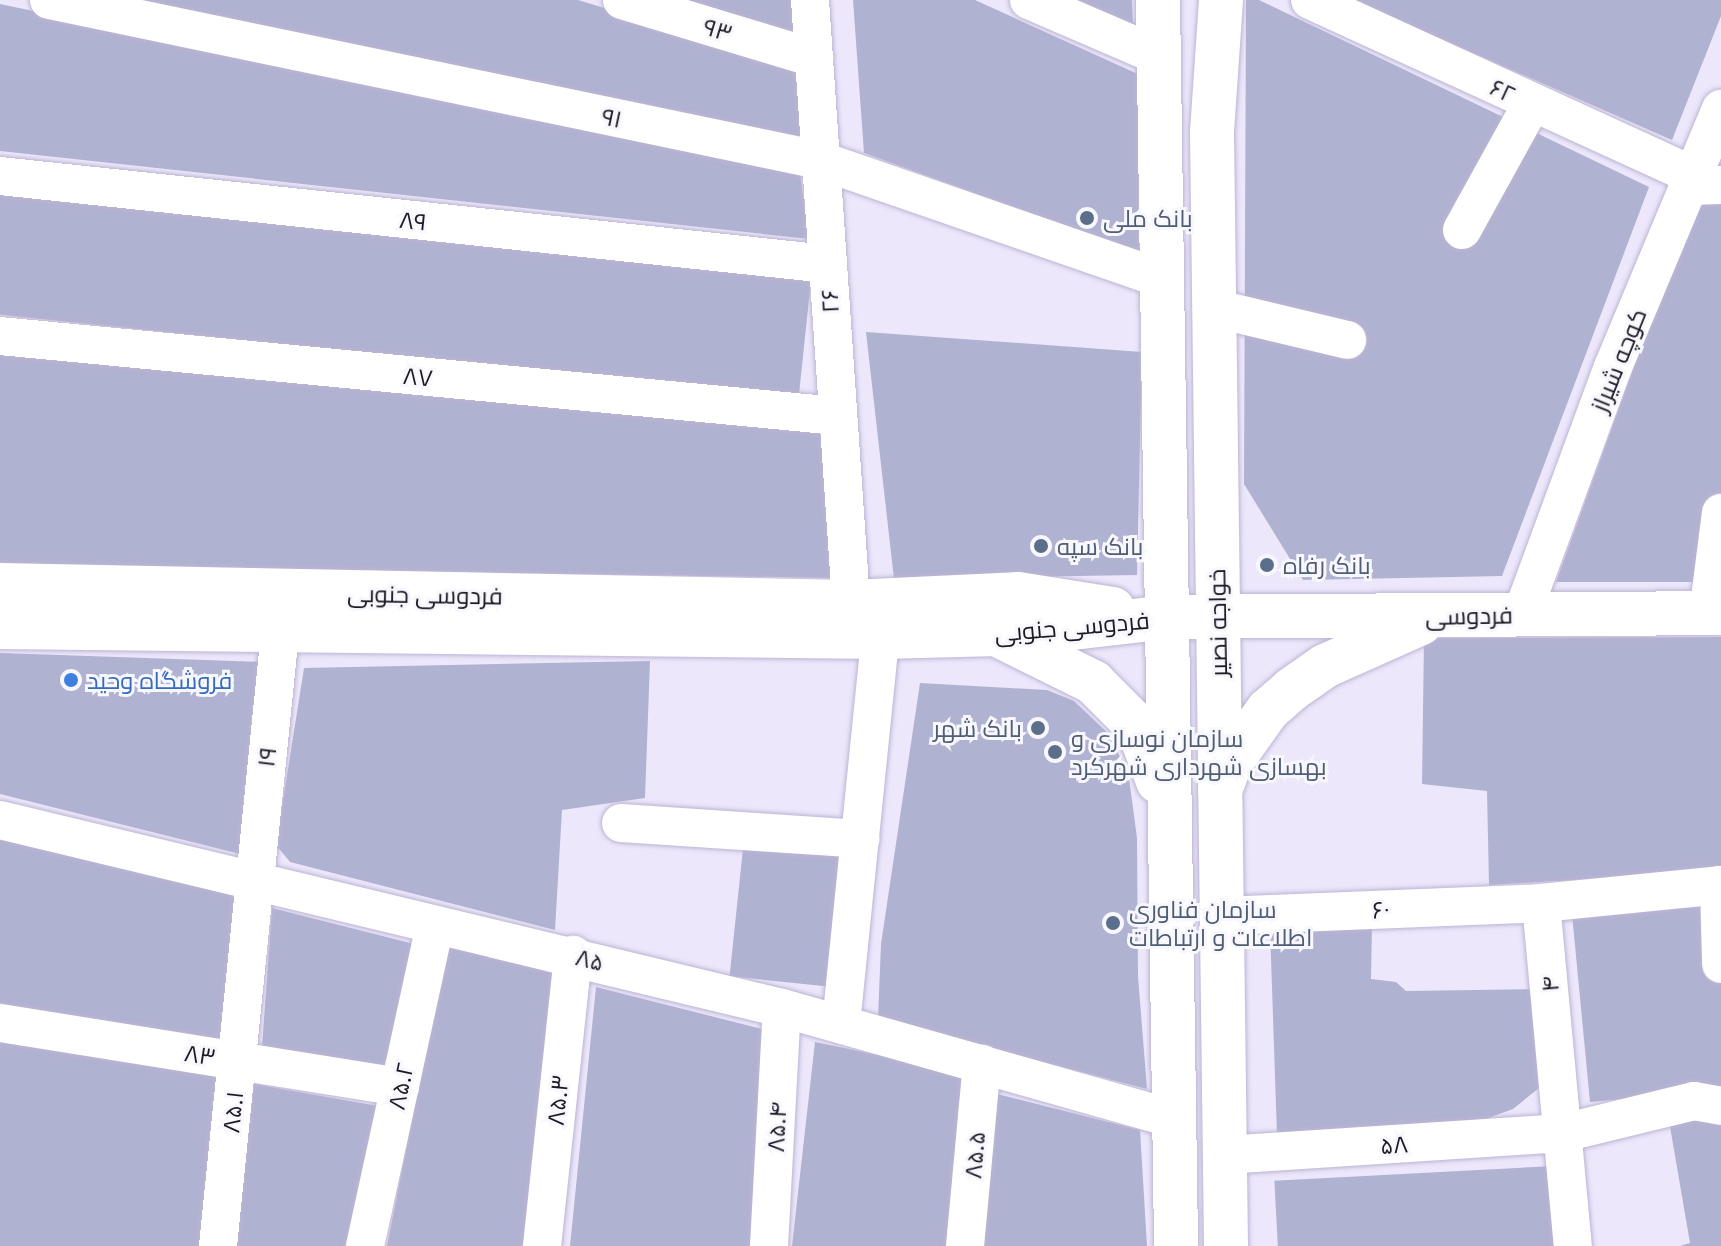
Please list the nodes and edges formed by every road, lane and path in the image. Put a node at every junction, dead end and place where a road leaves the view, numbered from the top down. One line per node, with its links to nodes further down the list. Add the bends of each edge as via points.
1 (49, 0): 12 (street, ۹۱)
2 (622, 0): 9 (street, ۹۳)
3 (810, 0): 9 (street, ۲۶)
4 (1029, 0): 8 (street)
5 (1158, 0): 8 (main road, خواجه نصیر)
6 (1221, 0): 18 (main road, خواجه نصیر, via 1212,132)
7 (1310, 0): 10 (street, ۶۲)
8 (1159, 56): 17 (main road, خواجه نصیر)
9 (814, 58): 12 (street, ۲۶)
10 (1532, 103): 14 (street, ۶۲, via 1682,170); 15 (street)
11 (1721, 109): 14 (street, کوچه شیراز)
12 (819, 160): 16 (street, ۲۶); 17 (street, ۹۱)
13 (0, 176): 16 (street, ۸۹)
14 (1705, 186): 25 (street, کوچه شیراز, via 1613,367)
15 (1462, 230)
16 (827, 264): 21 (street, ۲۶)
17 (1162, 279): 28 (main road, خواجه نصیر)
18 (1213, 308): 20 (street); 29 (main road, خواجه نصیر)
19 (0, 336): 21 (street, ۸۷)
20 (1347, 340)
21 (837, 416): 24 (street, ۲۶)
22 (1721, 513): 26 (street)
23 (0, 585): 24 (main road, فردوسی جنوبی)
24 (851, 602): 28 (main road, فردوسی جنوبی, via 1018,594)
25 (1522, 614): 26 (main road, فردوسی); 27 (main road, فردوسی)
26 (1715, 614)
27 (1442, 616): 29 (main road, فردوسی); 34 (main road, via 1325,666 1292,689 1268,710 1231,762)
28 (1167, 617): 29 (main road, فردوسی); 32 (main road, فردوسی جنوبی); 35 (main road, خواجه نصیر)
29 (1217, 617): 34 (main road, خواجه نصیر)
30 (0, 627): 31 (main road, فردوسی جنوبی)
31 (280, 632): 33 (main road, فردوسی جنوبی); 39 (street, ۱۹)
32 (996, 634): 33 (main road, فردوسی جنوبی); 35 (main road, via 1093,682 1138,727)
33 (880, 637): 38 (street)
34 (1220, 792): 42 (main road, خواجه نصیر)
35 (1170, 814): 53 (main road, خواجه نصیر)
36 (0, 820): 39 (street, ۸۵)
37 (621, 823): 38 (street)
38 (860, 839): 48 (street)
39 (251, 882): 43 (street, ۸۵); 49 (street, ۸۵.۱)
40 (1720, 885): 41 (street); 45 (street)
41 (1541, 903): 42 (street, ۶۰); 54 (street, ۴)
42 (1221, 916): 55 (main road, خواجه نصیر)
43 (435, 926): 44 (street, ۸۵); 51 (street, ۸۵.۲)
44 (573, 955): 46 (street, ۸۵); 58 (street, ۸۵.۳)
45 (1721, 964)
46 (782, 1008): 48 (street, ۸۵); 59 (street, ۸۵.۴)
47 (0, 1023): 49 (street, ۸۳)
48 (841, 1024): 50 (street, ۸۵)
49 (238, 1060): 51 (street, ۸۳); 56 (street, ۸۵.۱)
50 (982, 1064): 53 (street, ۸۵); 60 (street, ۸۵.۵)
51 (400, 1087): 57 (street, ۸۵.۲)
52 (1721, 1106): 54 (street, ۵۸, via 1694,1101)
53 (1174, 1119): 61 (main road, خواجه نصیر)
54 (1563, 1133): 55 (street, ۵۸); 63 (street, ۴)
55 (1224, 1155): 62 (main road, خواجه نصیر)
56 (218, 1246)
57 (365, 1246)
58 (542, 1246)
59 (769, 1246)
60 (965, 1246)
61 (1176, 1246)
62 (1226, 1246)
63 (1573, 1246)

